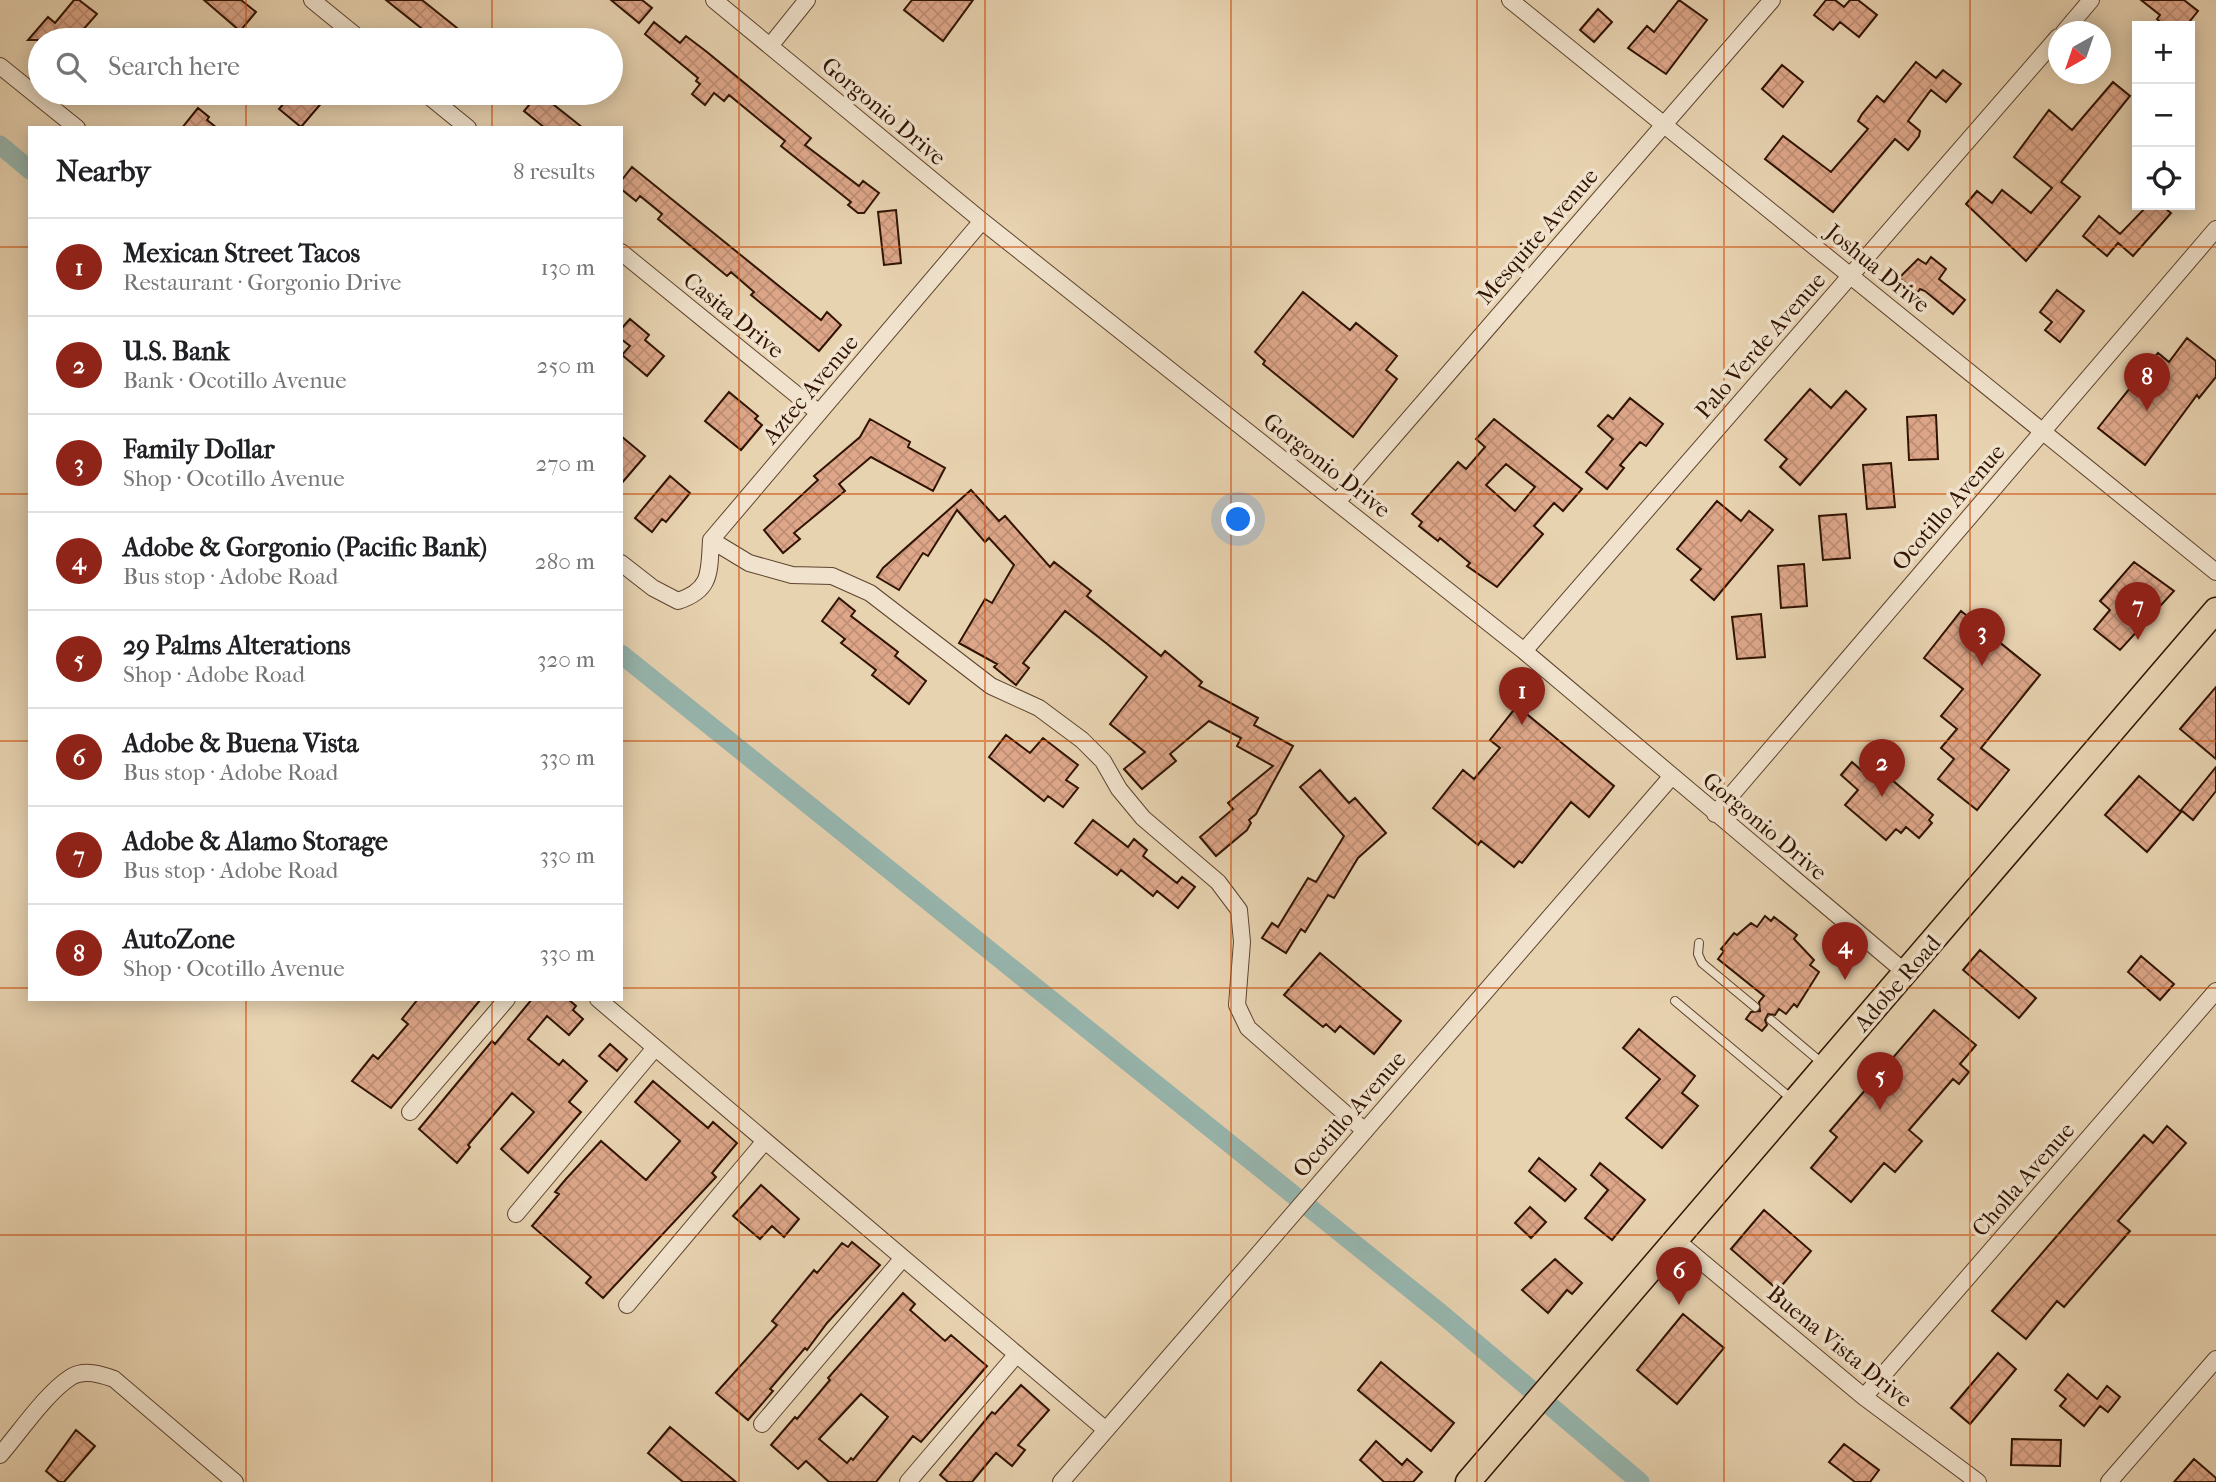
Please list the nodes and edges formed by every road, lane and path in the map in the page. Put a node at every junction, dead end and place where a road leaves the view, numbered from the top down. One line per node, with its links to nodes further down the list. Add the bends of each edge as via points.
1 (312, 0): 8 (street)
2 (714, 0): 9 (street, Gorgonio Drive)
3 (807, 0): 9 (street)
4 (1510, 0): 15 (street, Joshua Drive)
5 (1772, 0): 15 (street, Mesquite Avenue)
6 (2091, 0): 7 (street)
7 (2073, 21)
8 (346, 28)
9 (770, 46): 18 (street, Gorgonio Drive)
10 (2048, 50): 21 (street, Palo Verde Avenue)
11 (0, 66): 12 (street)
12 (28, 89)
13 (48, 105): 16 (street)
14 (440, 105): 17 (street)
15 (1664, 125): 21 (street, Joshua Drive); 24 (street, Mesquite Avenue)
16 (75, 126)
17 (466, 126)
18 (982, 221): 22 (street, Aztec Avenue); 24 (street, Gorgonio Drive)
19 (2216, 229): 23 (street, Ocotillo Avenue)
20 (623, 254): 22 (street, Casita Drive)
21 (1851, 276): 23 (street, Joshua Drive); 29 (street, Palo Verde Avenue)
22 (819, 414): 25 (street, Aztec Avenue)
23 (2043, 430): 27 (street, Joshua Drive); 31 (street, Ocotillo Avenue)
24 (1337, 502): 29 (street, Gorgonio Drive)
25 (712, 540): 26 (street, via 709,578 695,596 678,601); 44 (street, via 749,562 792,575 832,576 870,593 991,686 1039,708 1082,740 1103,761 1143,818 1218,882 1239,910 1242,942 1237,1005 1248,1028)
26 (623, 565)
27 (2216, 572)
28 (2216, 610): 33 (main road, Adobe Road)
29 (1524, 651): 30 (street, Gorgonio Drive)
30 (1672, 776): 31 (street, Gorgonio Drive); 44 (street, Ocotillo Avenue)
31 (1715, 814): 33 (street, Gorgonio Drive)
32 (1699, 943): 38 (lane, via 1702,963)
33 (1906, 973): 41 (main road, Adobe Road)
34 (2216, 992): 52 (street, Cholla Avenue)
35 (505, 1001): 43 (street)
36 (600, 1001): 40 (street)
37 (1675, 1001): 42 (lane)
38 (1755, 1007)
39 (1771, 1020): 41 (lane)
40 (655, 1048): 45 (street); 46 (street)
41 (1826, 1066): 42 (main road, Adobe Road)
42 (1795, 1102): 47 (main road, Adobe Road)
43 (410, 1112)
44 (1365, 1131): 54 (street, Ocotillo Avenue)
45 (765, 1141): 48 (street); 49 (street)
46 (516, 1214)
47 (1676, 1241): 52 (street, Buena Vista Drive); 59 (main road, Adobe Road)
48 (902, 1258): 50 (street); 53 (street)
49 (627, 1305)
50 (1017, 1354): 54 (street); 57 (street)
51 (2216, 1359): 61 (street)
52 (1864, 1397): 60 (street, Buena Vista Drive)
53 (762, 1424)
54 (1106, 1430): 58 (street, Ocotillo Avenue)
55 (0, 1455): 56 (street, via 64,1383 90,1373 114,1379)
56 (235, 1482)
57 (908, 1482)
58 (1061, 1482)
59 (1468, 1482)
60 (1978, 1482)
61 (2109, 1482)

